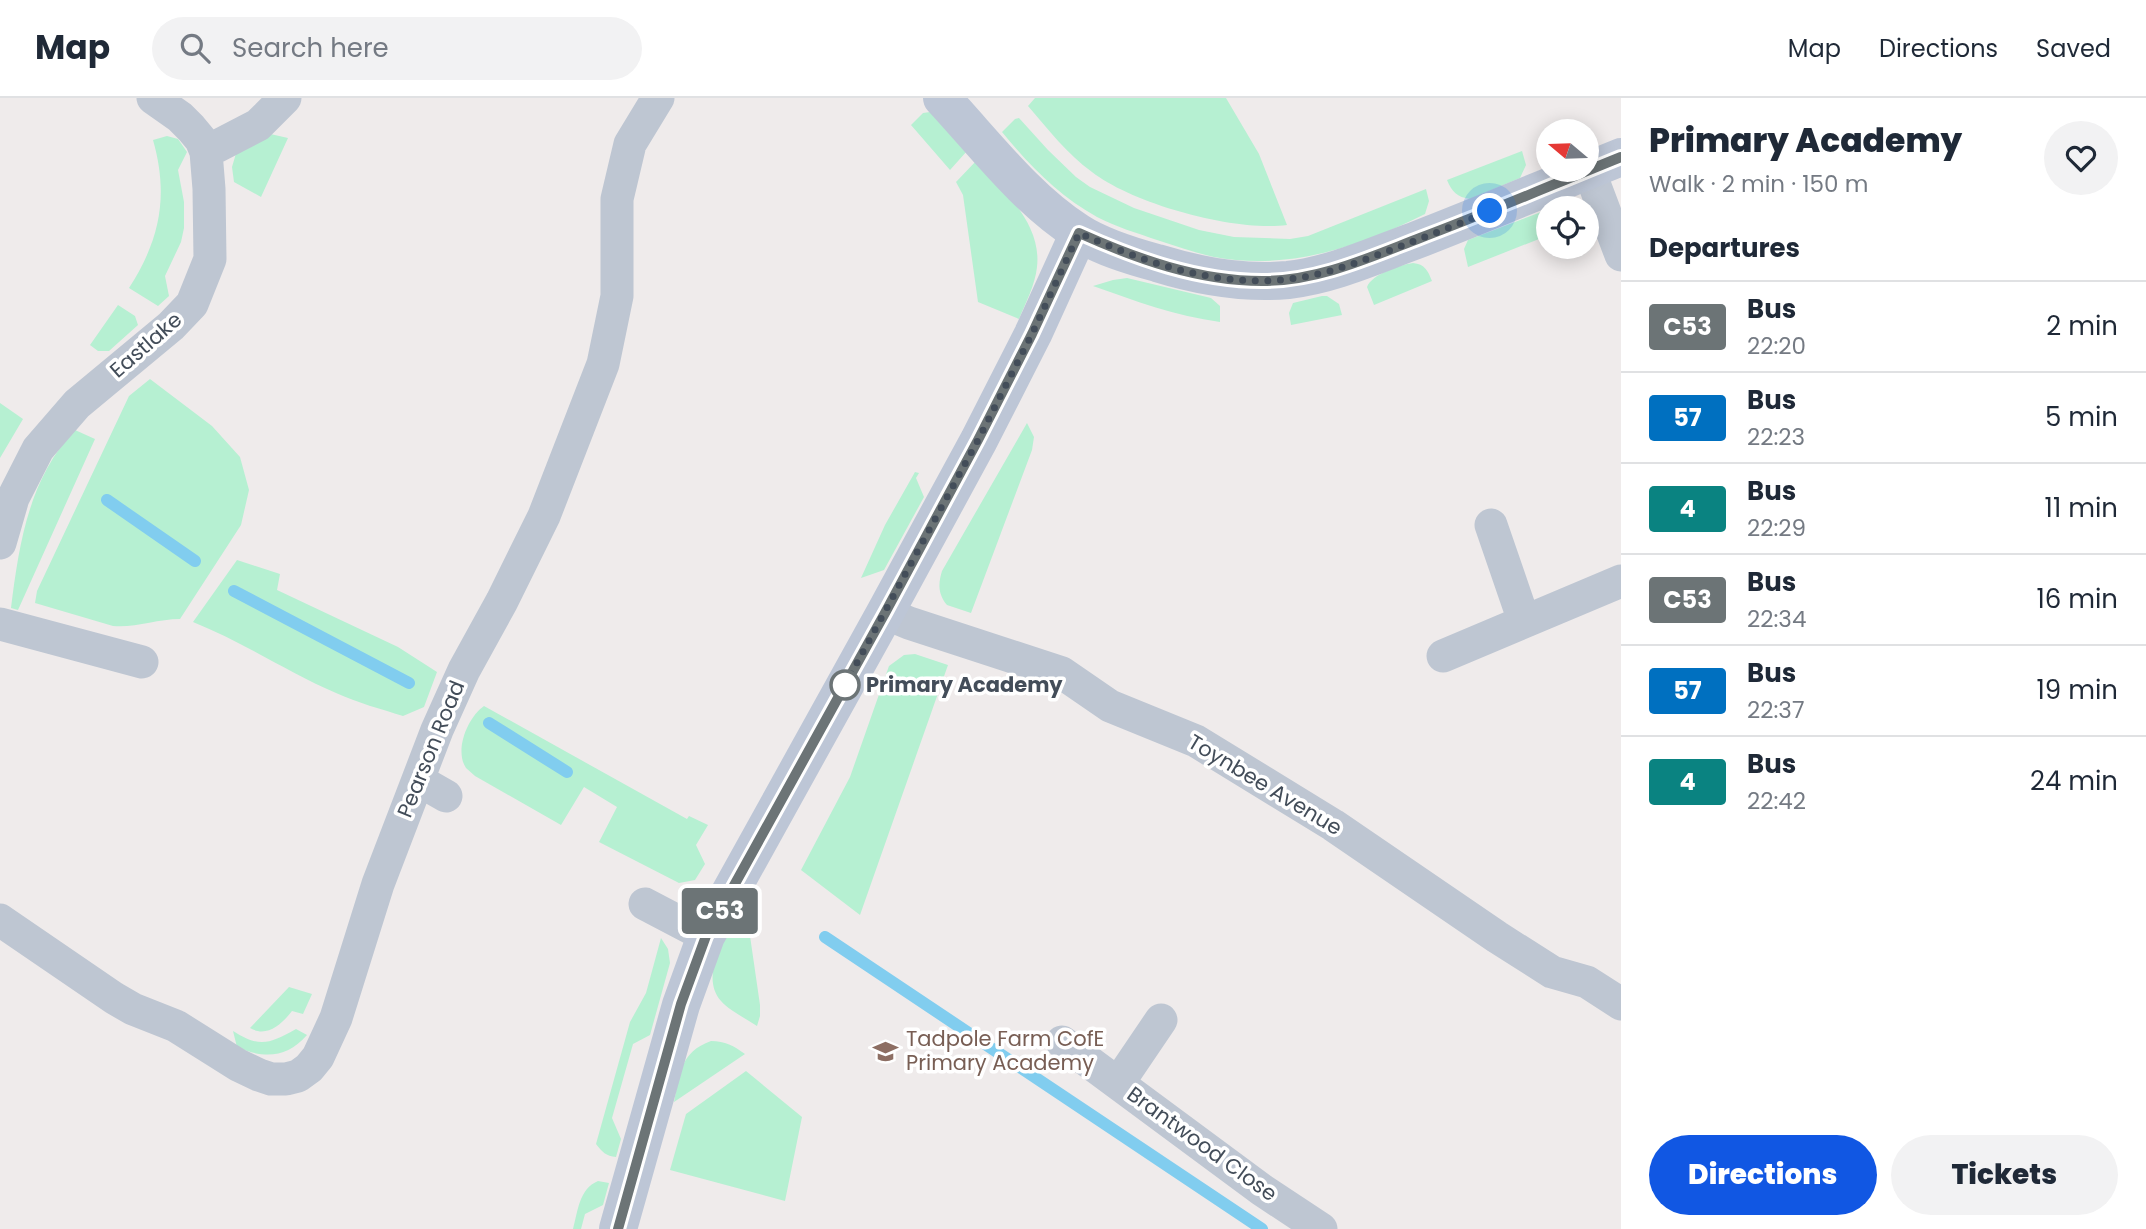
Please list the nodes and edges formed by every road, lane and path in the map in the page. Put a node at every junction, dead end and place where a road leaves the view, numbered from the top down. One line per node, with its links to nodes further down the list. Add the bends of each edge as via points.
1 (153, 98): 5 (street, Eastlake, via 186,123)
2 (285, 98): 5 (street, via 258,125)
3 (658, 98): 18 (street, Pearson Road, via 630,144 617,199 617,296 603,364 544,516 436,730 432,788 378,884 336,1018 318,1057 298,1076 271,1079 259,1075 176,1026 114,998)
4 (942, 98): 7 (street, via 1025,189)
5 (206, 152): 10 (street, Eastlake, via 210,259 192,304 78,404 38,449 13,498)
6 (1605, 164): 7 (street, via 1346,267 1289,279 1261,281 1190,272 1128,255); 8 (street)
7 (1079, 233): 12 (street, via 1003,393)
8 (1621, 255)
9 (1491, 525): 13 (street)
10 (0, 543)
11 (1621, 581): 13 (street)
12 (885, 613): 19 (street); 20 (street, Toynbee Avenue, via 1062,673 1110,706 1196,741 1333,825 1542,966 1587,982)
13 (1524, 621): 15 (street)
14 (0, 624): 16 (street)
15 (1443, 656)
16 (142, 662)
17 (645, 904): 19 (street)
18 (0, 920)
19 (706, 936): 24 (street, via 681,1004)
20 (1621, 1004)
21 (1161, 1020): 23 (street, Brantwood Close)
22 (1062, 1042): 23 (street, Brantwood Close)
23 (1119, 1083): 25 (street, Brantwood Close)
24 (618, 1229)
25 (1321, 1229)

